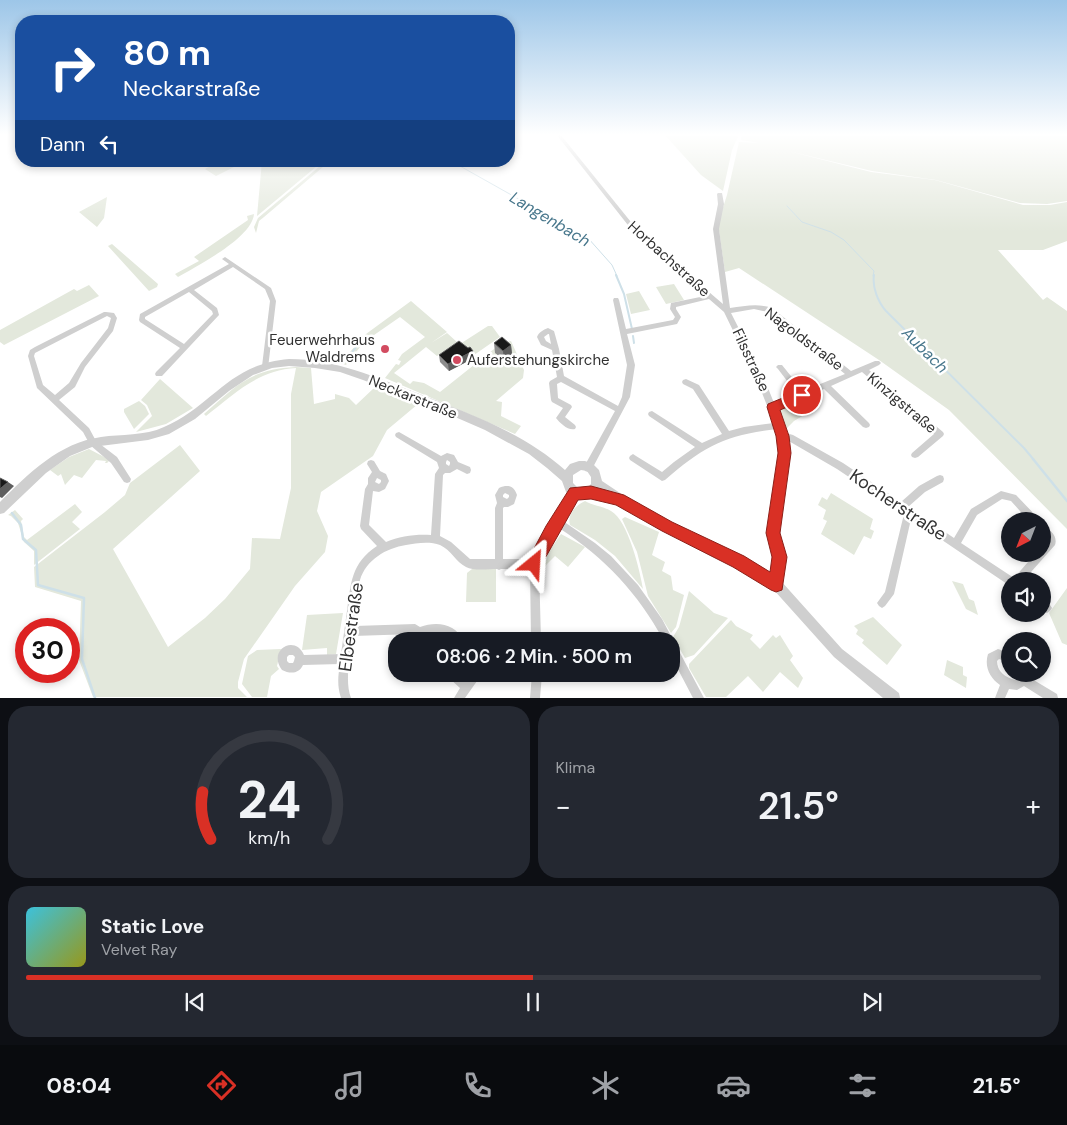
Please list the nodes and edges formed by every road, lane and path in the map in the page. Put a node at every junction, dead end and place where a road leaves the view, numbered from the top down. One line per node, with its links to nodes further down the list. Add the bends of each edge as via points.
1 (584, 167): 6 (street, Horbachstraße, via 637,233)
2 (720, 194): 8 (street, Filsstraße, via 716,229)
3 (226, 259): 4 (street)
4 (232, 265): 5 (street); 13 (street, via 268,288 272,296)
5 (190, 290): 10 (street, via 215,310 216,315); 10 (street, via 142,316 142,320)
6 (710, 297): 8 (street, Horbachstraße); 9 (street, via 673,305 678,317 675,322)
7 (616, 300): 9 (street)
8 (727, 311): 17 (street, Nagoldstraße, via 756,307 770,310); 23 (street, Filsstraße)
9 (624, 332): 24 (street, via 632,365 626,397)
10 (186, 348): 16 (street)
11 (556, 349): 18 (street)
12 (877, 363): 15 (street)
13 (266, 366): 32 (street, Neckarstraße, via 236,380 167,431); 38 (street, Neckarstraße, via 294,362 360,375 505,436)
14 (780, 367): 21 (street)
15 (863, 369): 17 (street); 34 (street, Kinzigstraße, via 940,434)
16 (159, 374)
17 (850, 374): 20 (street)
18 (561, 378): 24 (street); 27 (street, via 553,383 555,400 568,407 560,418)
19 (686, 382): 29 (street, via 696,386)
20 (826, 386): 21 (street); 26 (street)
21 (802, 395): 23 (street)
22 (54, 400): 22 (street, via 72,385 111,329 112,315 106,314 32,352 40,386); 32 (street, via 86,430)
23 (773, 407): 28 (street, Filsstraße)
24 (619, 410): 40 (street)
25 (652, 414): 33 (street)
26 (866, 425)
27 (572, 426)
28 (779, 426): 29 (street); 31 (street, Filsstraße)
29 (726, 434): 33 (street)
30 (398, 435): 37 (street)
31 (783, 436): 51 (street, Kocherstraße, via 840,466); 62 (street, Filsstraße, via 784,453 773,533 779,557)
32 (93, 443): 43 (street, via 114,460); 50 (street, Neckarstraße, via 50,465)
33 (700, 446): 35 (street, via 662,477)
34 (915, 455)
35 (633, 458)
36 (371, 464): 56 (street, via 378,475 372,478 364,526)
37 (443, 464): 41 (street, via 450,468 455,464); 54 (street)
38 (552, 464): 39 (street, Neckarstraße); 42 (street, Neckarstraße)
39 (576, 467): 40 (street); 42 (street)
40 (588, 468): 45 (street, via 595,473)
41 (467, 470)
42 (566, 478): 46 (street)
43 (126, 479)
44 (940, 479): 51 (street, via 922,489)
45 (598, 483): 47 (street); 48 (street)
46 (575, 493): 47 (street); 53 (street)
47 (591, 493): 48 (street)
48 (619, 499): 62 (street)
49 (502, 502): 49 (street, via 498,497 499,490 508,490 513,495 510,501); 59 (street, via 498,508)
50 (0, 509)
51 (904, 511): 55 (street, Kocherstraße); 63 (street, via 889,594)
52 (1026, 512): 55 (street, via 1013,498 1003,494 974,512)
53 (557, 522): 58 (street); 69 (street, via 611,561 648,604)
54 (435, 539): 56 (street, Elbestraße, via 405,540); 59 (street, via 469,564)
55 (956, 544): 61 (street, Kocherstraße)
56 (384, 546): 64 (street, Elbestraße, via 358,572)
57 (1034, 562): 60 (street)
58 (534, 564): 59 (street); 68 (street)
59 (500, 565)
60 (1025, 572)
61 (1001, 575)
62 (776, 585): 85 (street, via 838,652)
63 (882, 602)
64 (350, 631): 65 (street, via 415,629); 71 (street, Elbestraße)
65 (418, 632)
66 (422, 632): 67 (street, via 422,629)
67 (450, 632)
68 (536, 632)
69 (664, 632)
70 (1001, 655): 74 (street, via 992,658 991,662 994,672)
71 (346, 659): 72 (street); 81 (street, Elbestraße, via 343,690)
72 (299, 660)
73 (680, 662): 84 (street)
74 (1001, 678)
75 (461, 682): 79 (street, via 464,685)
76 (536, 682): 83 (street)
77 (1019, 682): 80 (street, via 1017,685)
78 (1030, 682): 87 (street)
79 (469, 683): 82 (street)
80 (1006, 683): 86 (street)
81 (346, 698)
82 (459, 698)
83 (535, 698)
84 (699, 698)
85 (894, 698)
86 (1000, 698)
87 (1053, 698)

